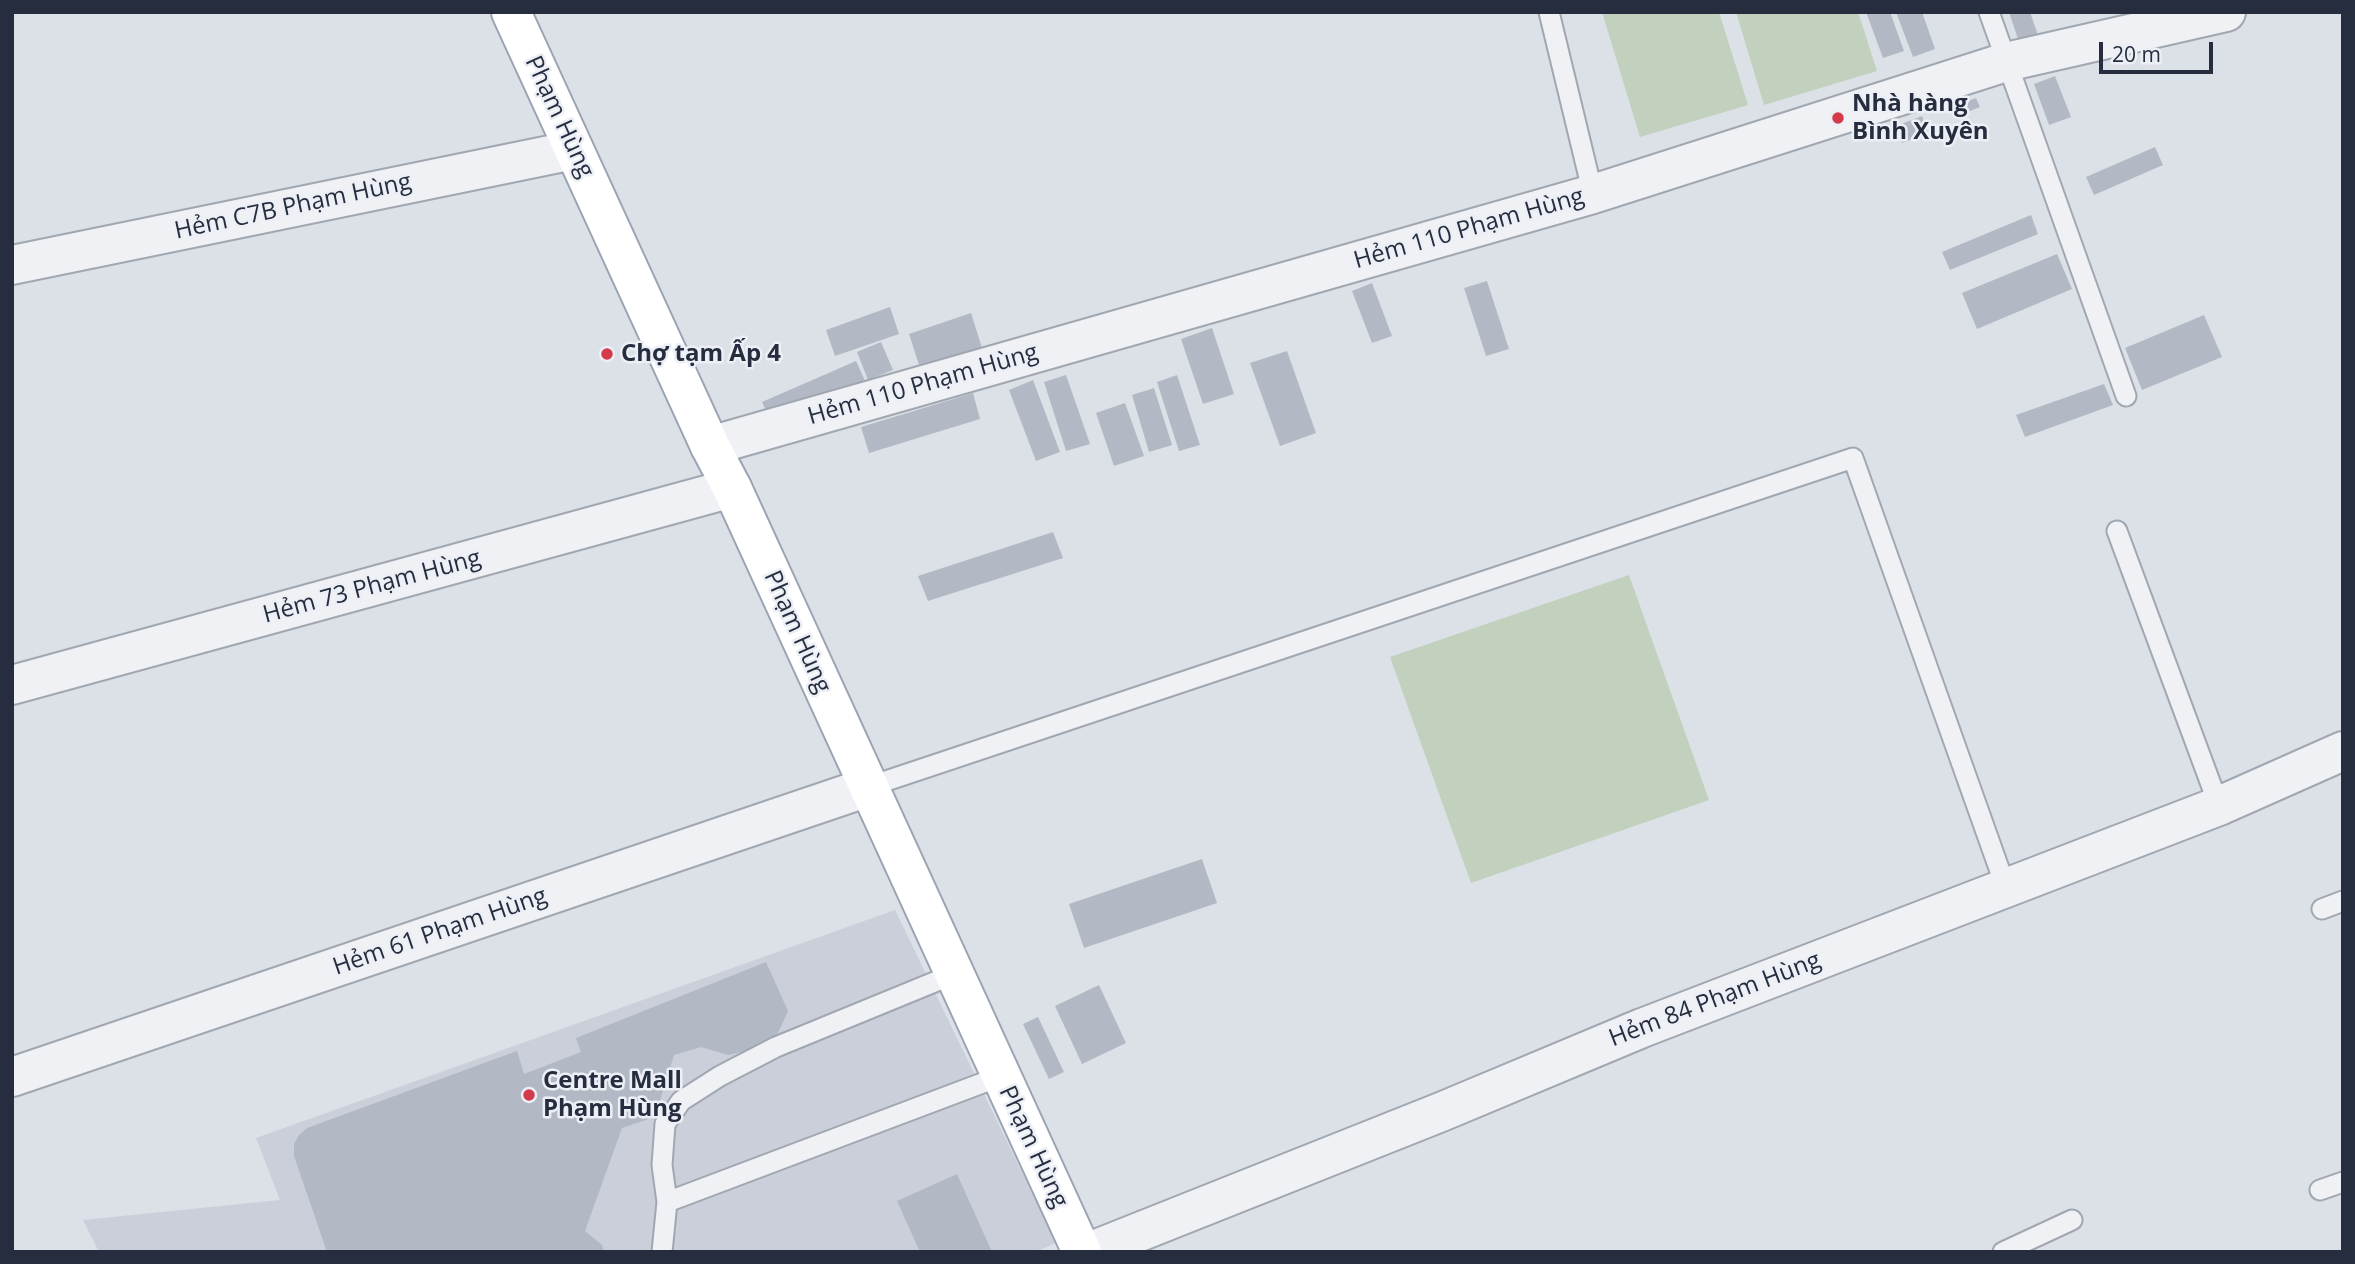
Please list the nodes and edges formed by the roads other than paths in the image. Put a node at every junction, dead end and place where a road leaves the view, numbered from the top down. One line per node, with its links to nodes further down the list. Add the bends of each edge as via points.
1 (511, 12): 6 (main road, Phạm Hùng)
2 (1549, 12): 7 (lane)
3 (1989, 12): 5 (lane)
4 (2226, 12): 5 (street, Hẻm 110 Phạm Hùng)
5 (2006, 62): 7 (street, Hẻm 110 Phạm Hùng); 9 (lane)
6 (574, 150): 8 (street, Hẻm C7B Phạm Hùng); 10 (main road, Phạm Hùng)
7 (1593, 194): 10 (street, Hẻm 110 Phạm Hùng)
8 (12, 265)
9 (2126, 396)
10 (710, 446): 11 (main road, Phạm Hùng)
11 (732, 488): 13 (street, Hẻm 73 Phạm Hùng); 15 (main road, Phạm Hùng)
12 (2117, 531): 16 (lane)
13 (12, 685)
14 (2343, 751): 16 (street, Hẻm 84 Phạm Hùng)
15 (868, 787): 17 (lane, via 1853,458); 20 (main road, Phạm Hùng); 22 (street, Hẻm 61 Phạm Hùng)
16 (2218, 806): 17 (street, Hẻm 84 Phạm Hùng)
17 (2006, 888): 29 (street, Hẻm 84 Phạm Hùng, via 1642,1028)
18 (2343, 901): 19 (lane)
19 (2322, 909)
20 (954, 974): 21 (main road, Phạm Hùng); 25 (lane, via 776,1047 681,1101 665,1124 662,1165)
21 (1001, 1076): 25 (lane); 28 (main road, Phạm Hùng)
22 (12, 1077)
23 (2343, 1182): 24 (lane)
24 (2320, 1190)
25 (667, 1202): 27 (lane)
26 (2072, 1220): 30 (lane)
27 (662, 1252)
28 (1082, 1252)
29 (1089, 1252)
30 (2003, 1252)

